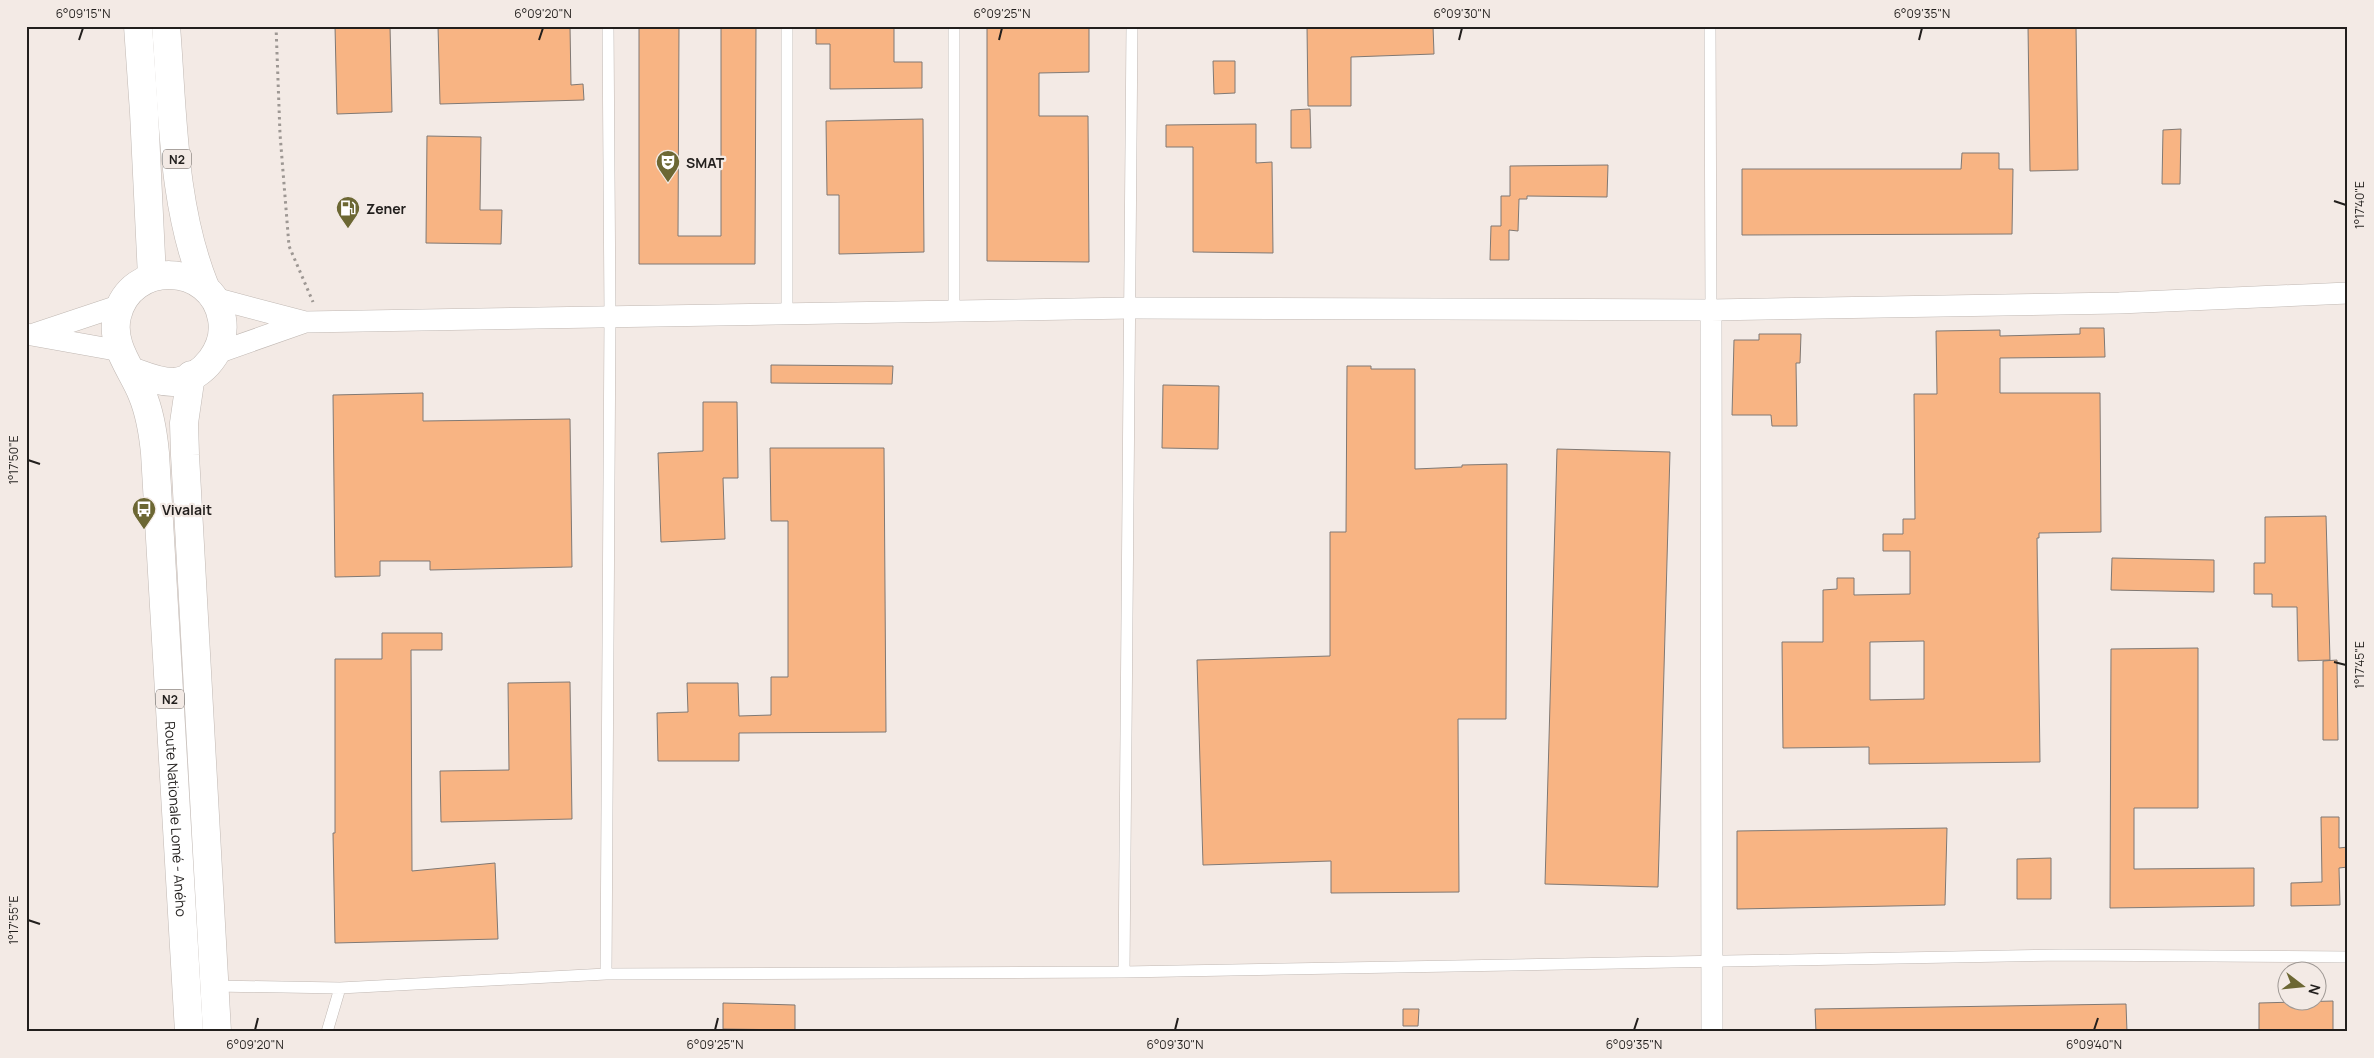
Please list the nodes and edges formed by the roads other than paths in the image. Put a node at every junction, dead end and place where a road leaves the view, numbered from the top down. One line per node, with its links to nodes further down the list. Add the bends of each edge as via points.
1 (138, 26): 8 (highway, N2)
2 (166, 26): 9 (highway, N2, via 180,196 193,258)
3 (608, 26): 16 (lane)
4 (787, 26): 15 (lane)
5 (954, 26): 14 (lane)
6 (1132, 26): 12 (lane)
7 (1710, 26): 13 (lane)
8 (152, 277): 9 (highway, via 180,275 193,279); 11 (highway, via 139,283)
9 (210, 293): 17 (street); 19 (highway, via 223,324)
10 (2346, 294): 13 (street, via 2119,303)
11 (121, 305): 18 (street); 20 (highway, via 116,328)
12 (1131, 308): 13 (street); 14 (street); 24 (lane)
13 (1711, 310): 23 (street)
14 (954, 311): 15 (street)
15 (787, 313): 16 (street)
16 (610, 316): 17 (street); 25 (lane)
17 (313, 321): 19 (street)
18 (30, 334): 20 (street)
19 (217, 353): 21 (highway)
20 (126, 361): 21 (highway, via 162,381 175,382); 28 (highway, Route Nationale Lomé - Aného / N2, via 151,418 156,453)
21 (192, 375): 26 (highway, Route Nationale Lomé - Aného / N2, via 184,423 185,455)
22 (2348, 956): 23 (lane, via 2063,955)
23 (1711, 962): 24 (lane); 31 (street)
24 (1124, 972): 25 (lane)
25 (606, 974): 27 (lane)
26 (215, 986): 27 (lane); 29 (highway, Route Nationale Lomé - Aného / N2)
27 (340, 988): 30 (lane)
28 (189, 1032)
29 (218, 1032)
30 (327, 1032)
31 (1712, 1032)

